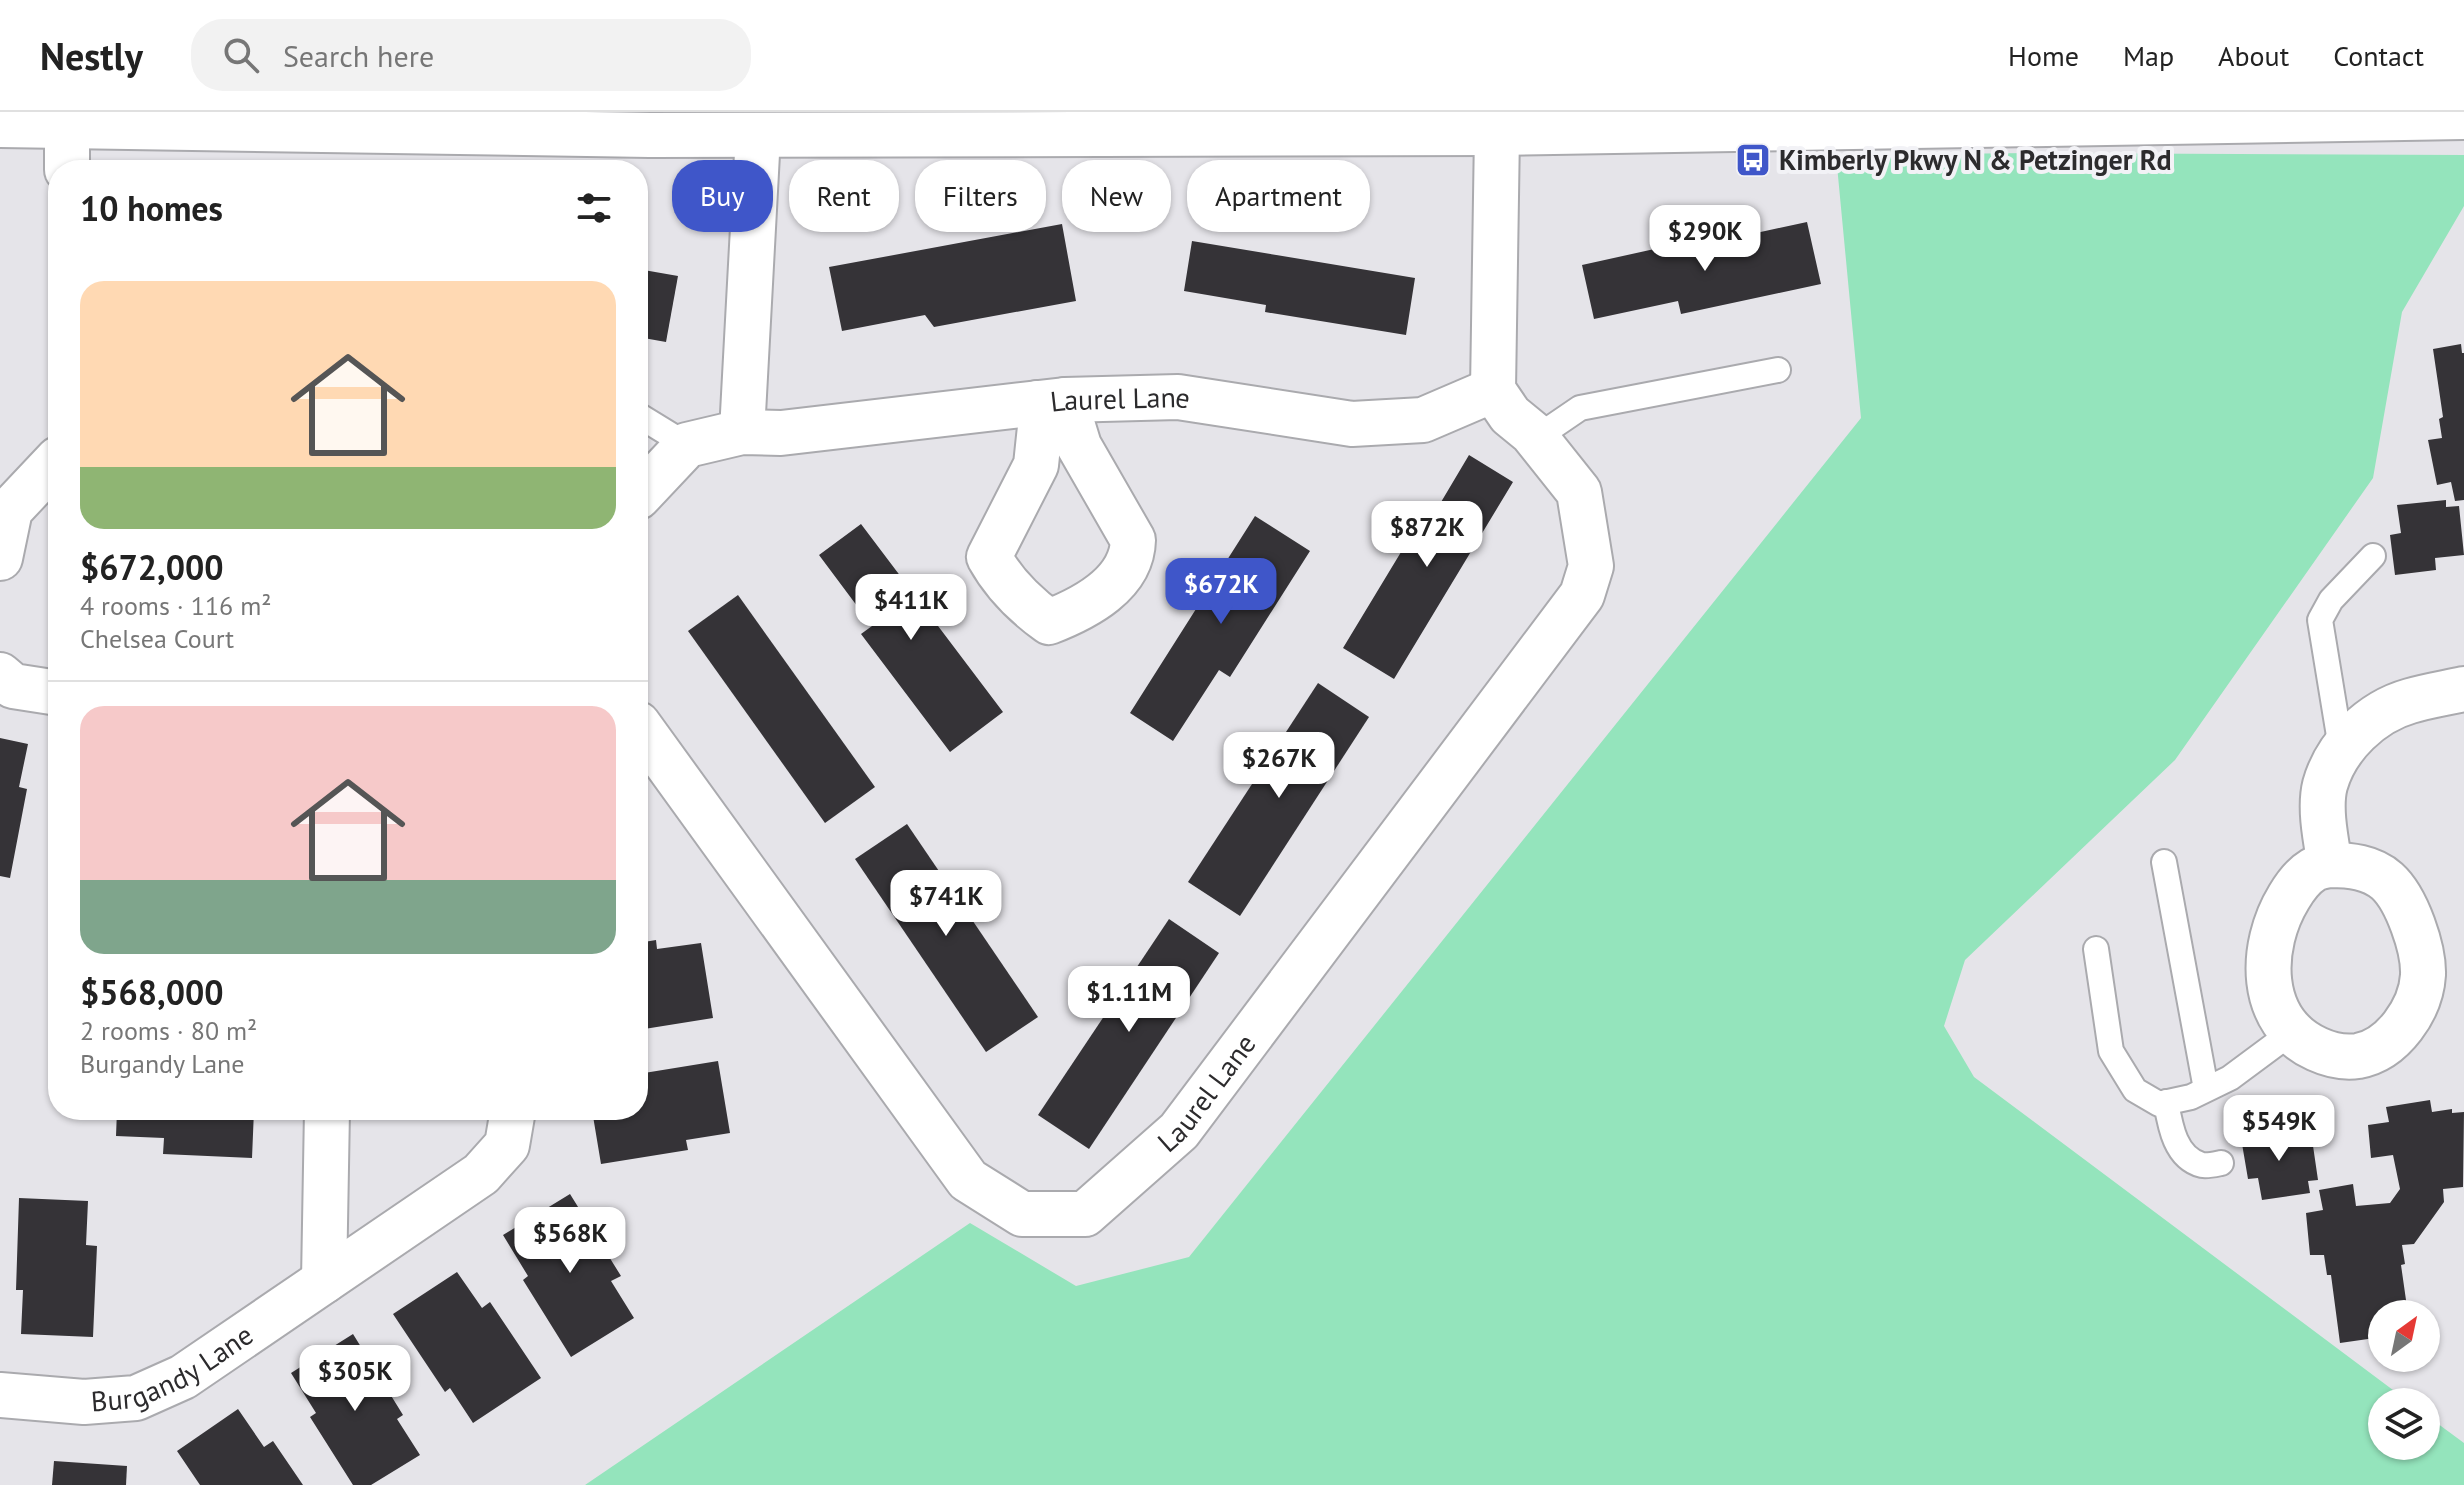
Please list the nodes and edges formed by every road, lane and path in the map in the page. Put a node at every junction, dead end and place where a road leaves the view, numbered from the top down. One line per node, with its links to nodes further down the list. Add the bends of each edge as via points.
1 (2457, 115): 2 (street)
2 (2114, 118): 5 (street)
3 (66, 119): 4 (street); 6 (street); 7 (street)
4 (0, 125)
5 (1497, 133): 6 (street); 9 (street)
6 (758, 135): 11 (street)
7 (67, 160)
8 (1778, 370): 12 (lane, via 1580,408)
9 (1493, 390): 11 (street, Laurel Lane, via 1423,420 1352,424 1178,397 1051,402 781,433); 12 (street, Laurel Lane, via 1510,415)
10 (648, 421): 13 (lane)
11 (742, 432): 13 (street, Laurel Lane)
12 (1536, 438): 21 (street, Laurel Lane, via 1579,492 1591,566 1582,595 1179,1131 1085,1214 1022,1214 968,1180)
13 (687, 445): 15 (street)
14 (48, 470): 17 (street, via 10,510)
15 (648, 486)
16 (2373, 556): 22 (lane, via 2331,600 2320,620)
17 (0, 558)
18 (0, 675): 20 (street, via 13,686)
19 (2464, 689): 22 (street, via 2406,702 2371,721)
20 (48, 691)
21 (648, 738)
22 (2341, 748): 24 (street, via 2325,787)
23 (2164, 862): 27 (lane)
24 (2330, 865): 26 (street, via 2314,869 2296,886 2271,940 2270,990); 26 (street, via 2369,870 2399,894 2416,930 2423,975 2408,1019 2375,1051 2340,1056 2306,1044)
25 (2096, 949): 28 (lane, via 2111,1051 2135,1090 2159,1104)
26 (2292, 1032): 27 (lane, via 2230,1078)
27 (2206, 1089): 28 (lane)
28 (2166, 1102): 31 (lane, via 2172,1134 2186,1156 2203,1165)
29 (327, 1120): 32 (street)
30 (511, 1120): 32 (street, Burgandy Lane, via 507,1145 481,1174)
31 (2221, 1163)
32 (324, 1281): 33 (street, Burgandy Lane, via 183,1377 136,1398 84,1402)
33 (0, 1395)

